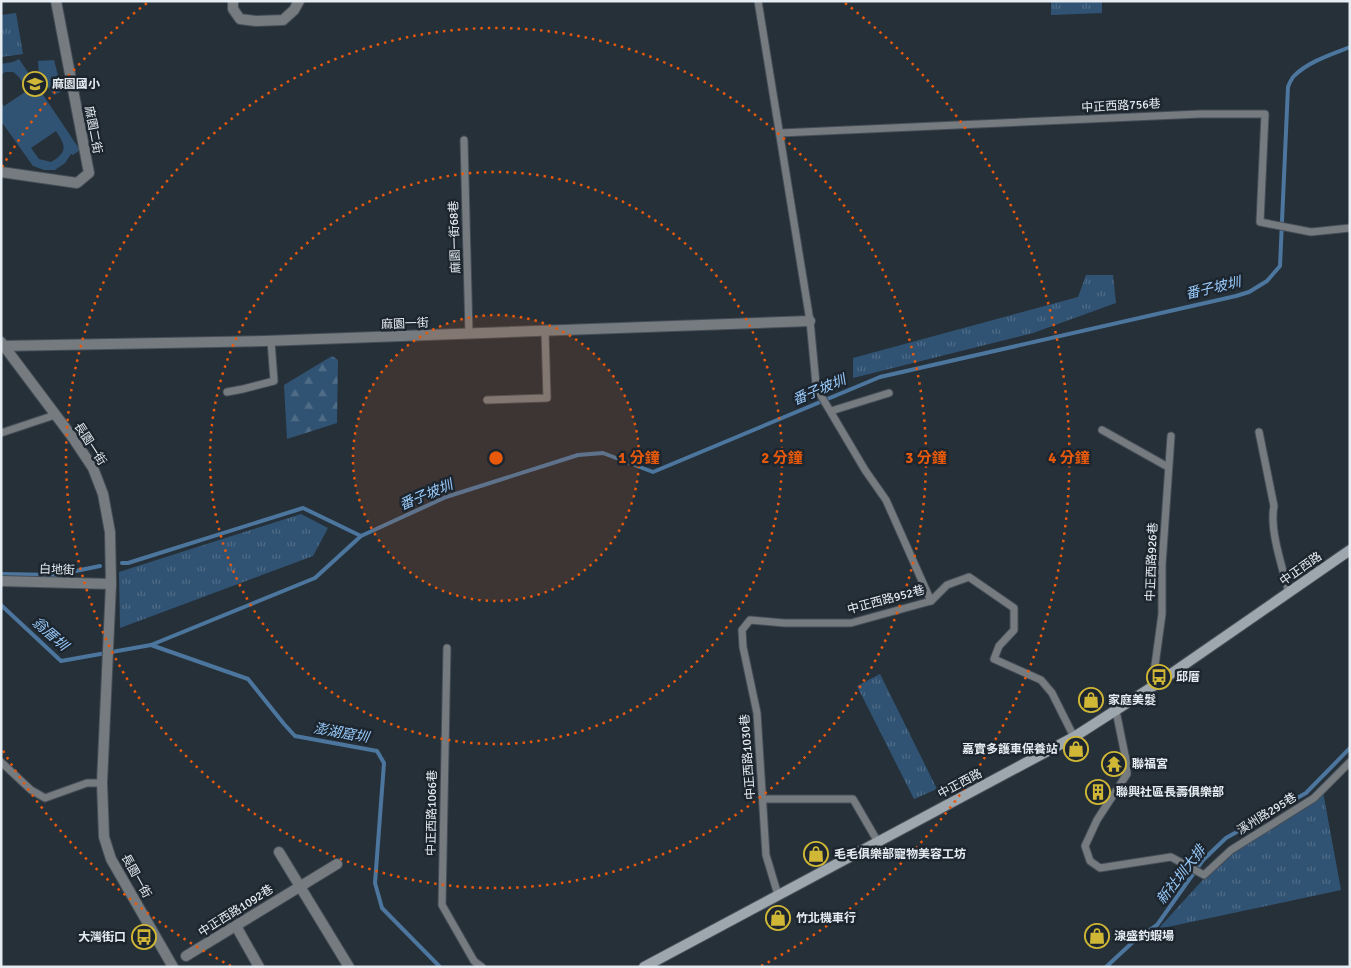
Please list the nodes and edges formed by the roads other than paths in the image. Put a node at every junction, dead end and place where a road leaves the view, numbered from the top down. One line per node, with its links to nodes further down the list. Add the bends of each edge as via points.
1 (56, 1): 7 (street, 麻園二街, via 89,173 77,183)
2 (233, 1): 3 (street, via 233,9 240,19 256,22 283,20)
3 (299, 1)
4 (758, 1): 5 (lane)
5 (780, 133): 8 (lane, 中正西路756巷, via 1200,114 1266,114 1260,222 1311,232); 9 (lane)
6 (464, 140): 11 (lane, 麻園一街68巷)
7 (1, 172)
8 (1350, 228)
9 (810, 321): 10 (street, 麻園一街); 17 (lane, via 816,384)
10 (545, 331): 11 (street, 麻園一街); 16 (lane, via 547,398)
11 (469, 334): 12 (street, 麻園一街)
12 (271, 341): 13 (street, 麻園一街); 14 (lane, via 274,381)
13 (2, 345): 18 (street, 長園一街)
14 (227, 392)
15 (889, 393): 17 (lane)
16 (487, 400)
17 (832, 412): 28 (lane, via 886,500)
18 (55, 415): 20 (lane); 26 (street, 長園一街, via 93,468 102,494 110,532)
19 (1102, 430): 23 (lane)
20 (1, 432)
21 (1259, 432): 27 (lane, via 1274,506 1273,527)
22 (1171, 436): 23 (lane, 中正西路926巷)
23 (1168, 467): 31 (lane, 中正西路926巷, via 1162,614)
24 (1350, 550): 27 (main road, 中正西路)
25 (1, 581): 26 (street, 白地街)
26 (111, 584): 36 (street, 長園一街)
27 (1289, 593): 31 (main road, 中正西路)
28 (931, 601): 29 (lane, 中正西路952巷, via 851,623); 33 (lane, 中正西路952巷, via 947,586 969,577 1014,608 1014,630 999,646 994,659 1040,680 1052,693)
29 (750, 620): 37 (lane, 中正西路1030巷, via 742,630 757,714)
30 (447, 648): 48 (lane, 中正西路1066巷, via 442,905 474,961)
31 (1152, 687): 32 (main road, 中正西路)
32 (1116, 711): 33 (main road, 中正西路); 35 (lane, 溪州路295巷, via 1127,774 1097,820 1085,846 1090,860 1100,868 1171,857 1204,875 1230,850 1314,798)
33 (1074, 737): 38 (main road, 中正西路)
34 (1, 762): 36 (lane, via 31,790 45,798 86,783)
35 (1350, 762)
36 (102, 783): 45 (street, 長園一街, via 104,836 111,859)
37 (763, 798): 38 (lane, via 853,799); 42 (lane, 中正西路1030巷, via 766,855)
38 (878, 842): 42 (main road, 中正西路)
39 (279, 852): 41 (street)
40 (337, 864): 41 (street, 中正西路1092巷)
41 (300, 886): 43 (street, 中正西路1092巷); 47 (street)
42 (778, 895): 49 (main road, 中正西路)
43 (236, 926): 44 (street, 中正西路1092巷); 46 (street)
44 (186, 956)
45 (174, 967)
46 (260, 967)
47 (349, 967)
48 (482, 967)
49 (644, 967)

